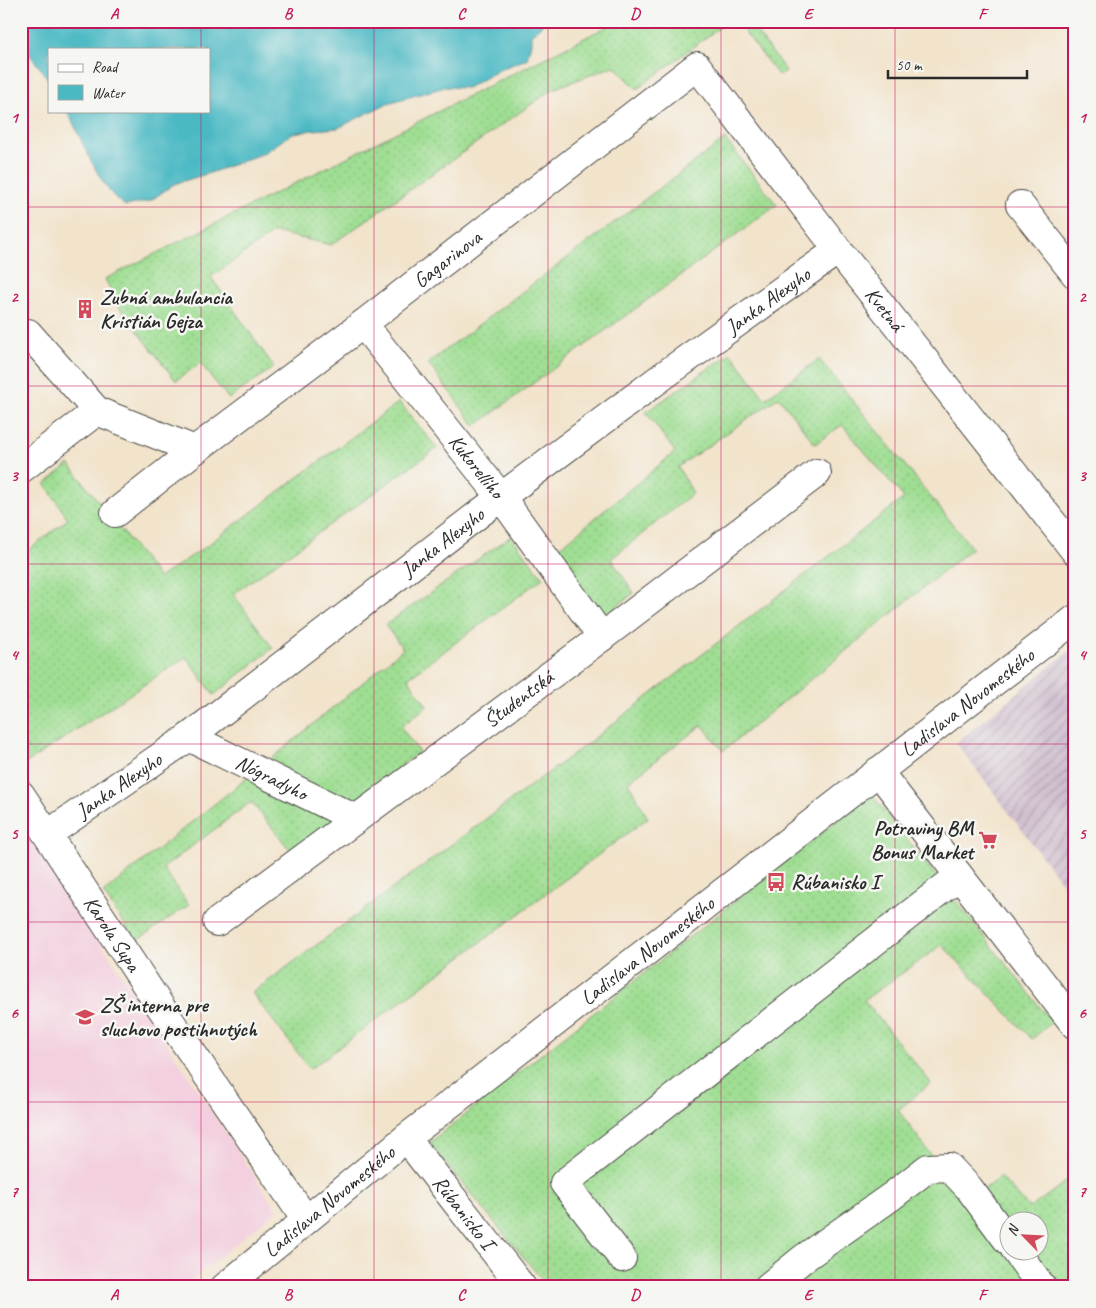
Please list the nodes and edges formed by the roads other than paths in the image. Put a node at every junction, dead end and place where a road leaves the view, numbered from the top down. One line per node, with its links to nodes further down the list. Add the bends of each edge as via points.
1 (697, 66): 3 (street, Kvetná); 5 (street, Gagarinova)
2 (1020, 205): 4 (street)
3 (838, 250): 11 (street, Janka Alexyho); 13 (street, Kvetná)
4 (1075, 274)
5 (363, 324): 8 (street, Gagarinova); 11 (street, Kukorelliho)
6 (28, 333): 7 (street)
7 (97, 411): 8 (street); 9 (street)
8 (195, 450): 12 (street, Gagarinova)
9 (21, 468)
10 (817, 473): 15 (street, Študentská)
11 (501, 497): 15 (street, Kukorelliho); 16 (street, Janka Alexyho)
12 (115, 513)
13 (1075, 551)
14 (1075, 619): 17 (street, Ladislava Novomeského)
15 (602, 637): 19 (street, Študentská)
16 (189, 737): 19 (street, Nógradyho); 20 (street, Janka Alexyho)
17 (878, 771): 21 (street); 24 (street, Ladislava Novomeského)
18 (21, 794): 20 (street, Karola Supa)
19 (356, 819): 22 (street, Študentská)
20 (48, 834): 25 (street, Karola Supa)
21 (959, 876): 23 (street); 27 (street, via 564,1183)
22 (217, 922)
23 (1075, 1025)
24 (406, 1138): 25 (street, Ladislava Novomeského); 30 (street, Rúbanisko I)
25 (306, 1220): 29 (street, Ladislava Novomeského)
26 (998, 1228): 31 (street, via 949,1167 928,1168)
27 (622, 1258)
28 (1022, 1260): 32 (street)
29 (224, 1287)
30 (522, 1287)
31 (768, 1287)
32 (1042, 1287)

